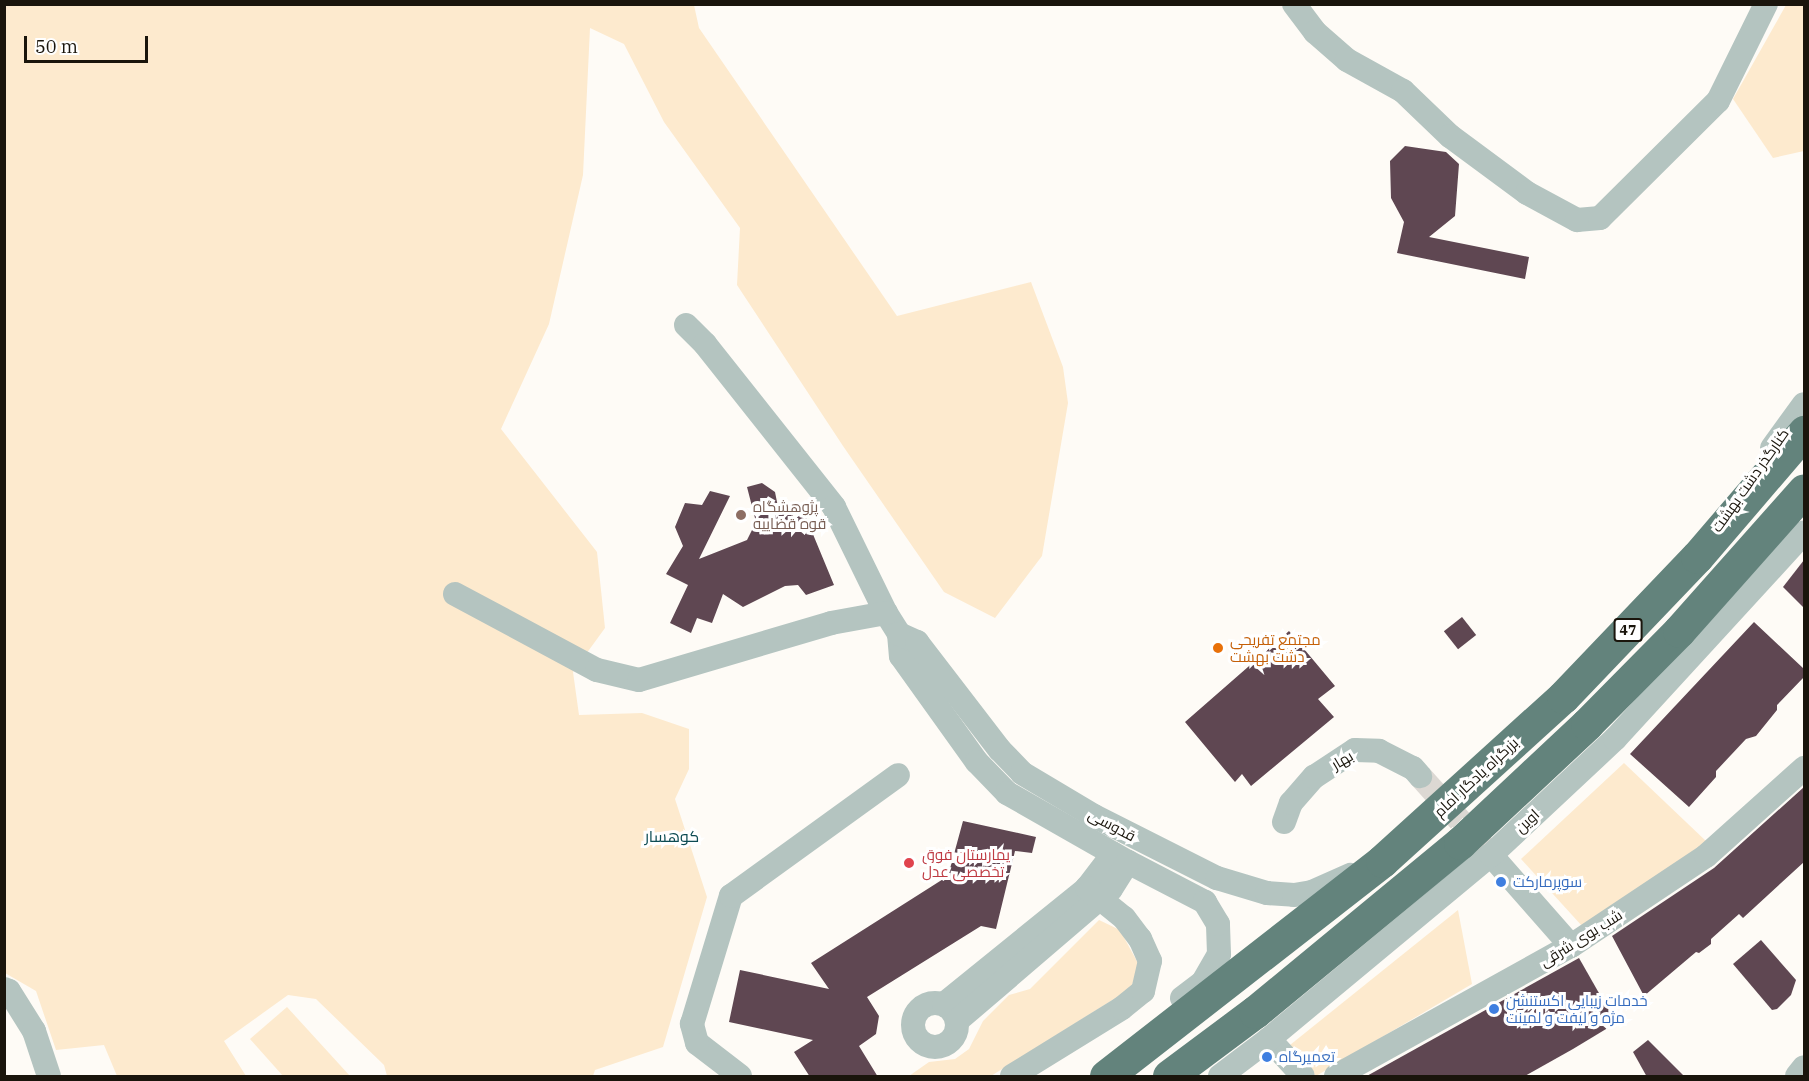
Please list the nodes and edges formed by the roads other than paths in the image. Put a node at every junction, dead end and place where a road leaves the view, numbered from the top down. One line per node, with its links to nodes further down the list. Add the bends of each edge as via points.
1 (1294, 4): 2 (street, via 1315,32 1347,60 1403,91 1450,136 1527,193 1577,220 1600,218 1718,101)
2 (1766, 4)
3 (686, 325): 10 (street, via 834,507)
4 (1804, 404): 8 (street, کنارگذر دشت بهشت)
5 (1804, 432): 8 (highway, بزرگراه یادگار امام / 47)
6 (1804, 490): 31 (highway, 47, via 1679,631 1460,843 1282,990)
7 (1804, 533): 16 (street, اوین, via 1615,740)
8 (1697, 557): 18 (highway, بزرگراه یادگار امام / 47, via 1563,697)
9 (455, 594): 10 (street, via 597,670 639,680 831,624)
10 (886, 613): 11 (street)
11 (899, 634): 17 (street, via 901,656 977,762 1007,793); 19 (street, قدوسی, via 917,642 1022,773 1094,816)
12 (1804, 768): 22 (street, شب بوی شرقی, via 1706,856)
13 (898, 775): 29 (street, via 731,896 692,1024 697,1043)
14 (1420, 776): 15 (street, بهار, via 1413,768 1379,751 1354,750 1314,777 1291,803)
15 (1284, 822)
16 (1491, 855): 22 (street); 25 (street, اوین)
17 (1120, 858): 20 (street); 21 (street)
18 (1382, 861): 19 (street, قدوسی, via 1294,896 1267,893); 27 (highway, بزرگراه یادگار امام / 47)
19 (1217, 878): 21 (street)
20 (1093, 893): 24 (street); 30 (street, via 1124,918 1140,939 1150,961 1143,991)
21 (1205, 902): 27 (street, via 1218,924 1219,954 1203,982 1160,1015 1132,1043)
22 (1571, 946): 34 (street, شب بوی شرقی)
23 (4, 990): 28 (street, via 9,991 34,1031)
24 (951, 1012)
25 (1269, 1039): 32 (street, اوین); 33 (street)
26 (1804, 1067): 35 (street)
27 (1110, 1074)
28 (48, 1076)
29 (740, 1077)
30 (1012, 1077)
31 (1169, 1077)
32 (1220, 1077)
33 (1303, 1077)
34 (1336, 1077)
35 (1797, 1077)

